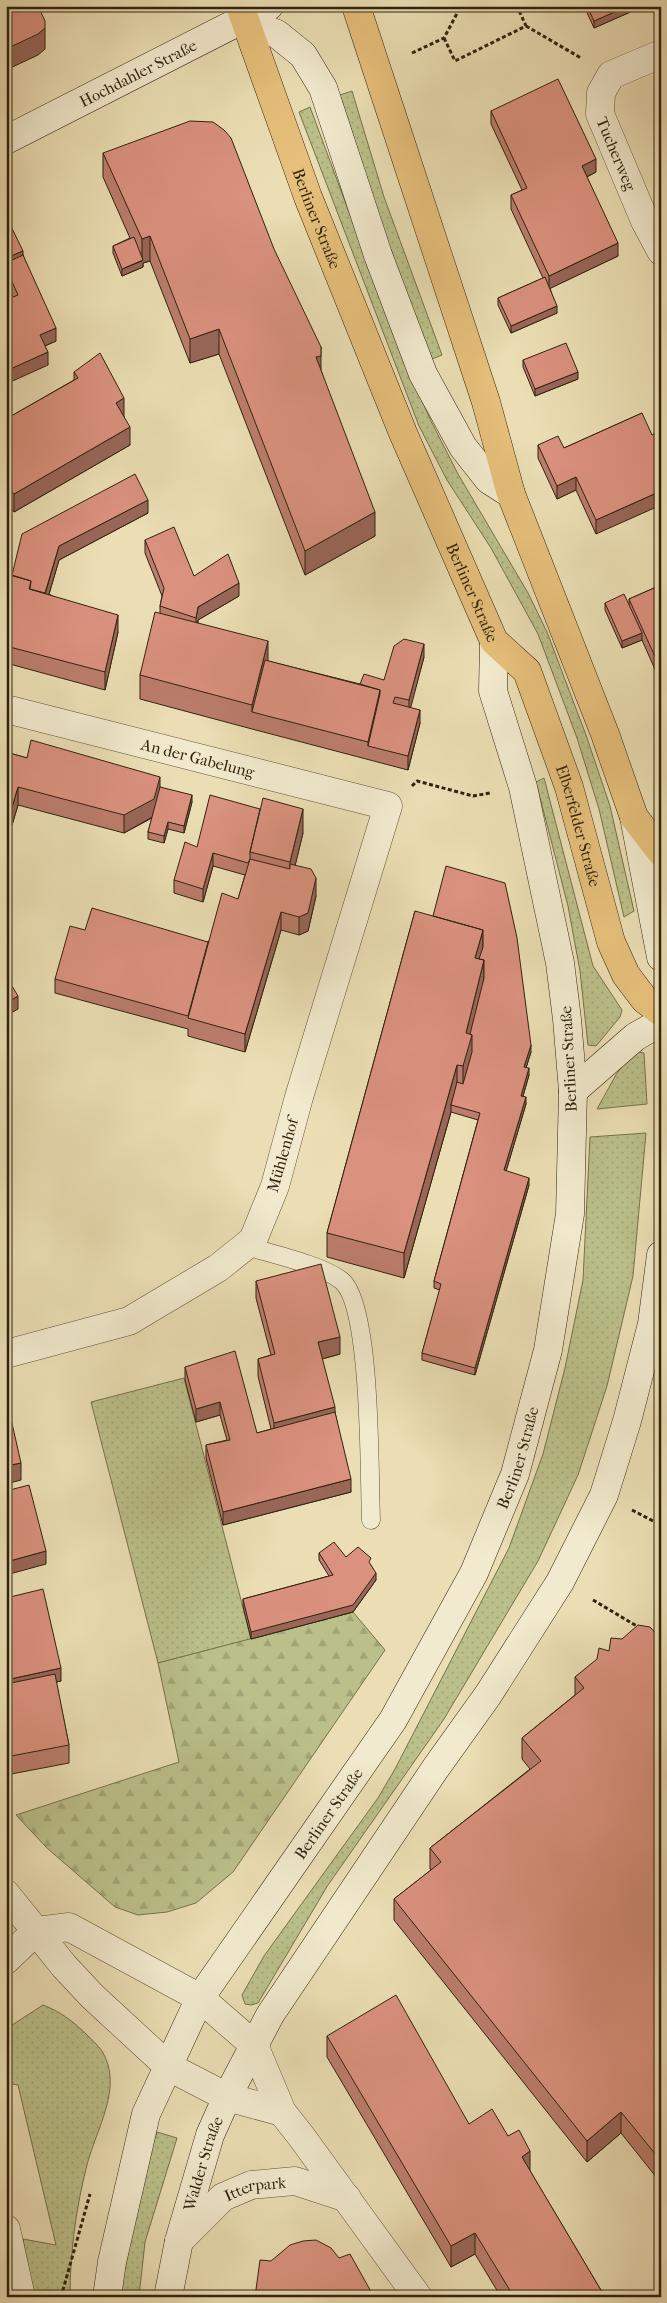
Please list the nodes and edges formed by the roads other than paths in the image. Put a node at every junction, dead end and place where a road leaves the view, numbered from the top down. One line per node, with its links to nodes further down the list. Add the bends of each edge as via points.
1 (269, 6): 3 (main road, Hochdahler Straße)
2 (356, 6): 7 (main road, via 486,402)
3 (242, 13): 5 (main road, Hochdahler Straße); 7 (main road, via 277,34 303,55 323,88 378,255 423,374 463,447 489,480); 8 (main road, Berliner Straße, via 308,197 399,424)
4 (661, 54): 6 (main road, Tucherweg, via 611,76 601,94 600,114)
5 (6, 140)
6 (661, 251)
7 (512, 494): 11 (main road)
8 (494, 641): 14 (main road, Elberfelder Straße, via 527,671 569,787 611,942 626,975 645,1000); 16 (main road, Berliner Straße, via 493,691 523,787 560,963)
9 (6, 709): 10 (main road, An der Gabelung)
10 (388, 806): 17 (main road, Mühlenhof, via 275,1186 253,1240)
11 (634, 817): 12 (main road); 13 (main road)
12 (661, 852)
13 (661, 958)
14 (661, 1012)
15 (661, 1022): 16 (main road, via 635,1037)
16 (573, 1091): 24 (main road, Berliner Straße, via 570,1214 548,1350 515,1474 474,1573 393,1720)
17 (246, 1246): 19 (main road, Mühlenhof, via 218,1268 129,1321); 20 (lane, via 333,1275 348,1288 364,1351)
18 (660, 1268): 25 (main road, via 652,1324 604,1496 560,1582 488,1695 318,1941)
19 (6, 1354)
20 (371, 1520)
21 (6, 1894): 22 (main road, Walder Straße)
22 (36, 1931): 23 (main road); 24 (main road, via 69,1927); 26 (main road, Walder Straße, via 86,1990)
23 (6, 1960)
24 (200, 1998): 25 (main road); 26 (main road, Berliner Straße)
25 (254, 2045): 27 (main road); 28 (main road)
26 (169, 2067): 27 (main road, Walder Straße); 33 (main road, via 146,2114)
27 (227, 2097): 28 (main road); 31 (main road, Walder Straße, via 210,2135)
28 (282, 2112): 29 (main road)
29 (347, 2198): 31 (main road, Itterpark, via 295,2181 251,2186 223,2197); 35 (main road)
30 (6, 2229): 32 (main road)
31 (179, 2240): 34 (main road, Walder Straße)
32 (22, 2297)
33 (107, 2297)
34 (168, 2297)
35 (418, 2297)

